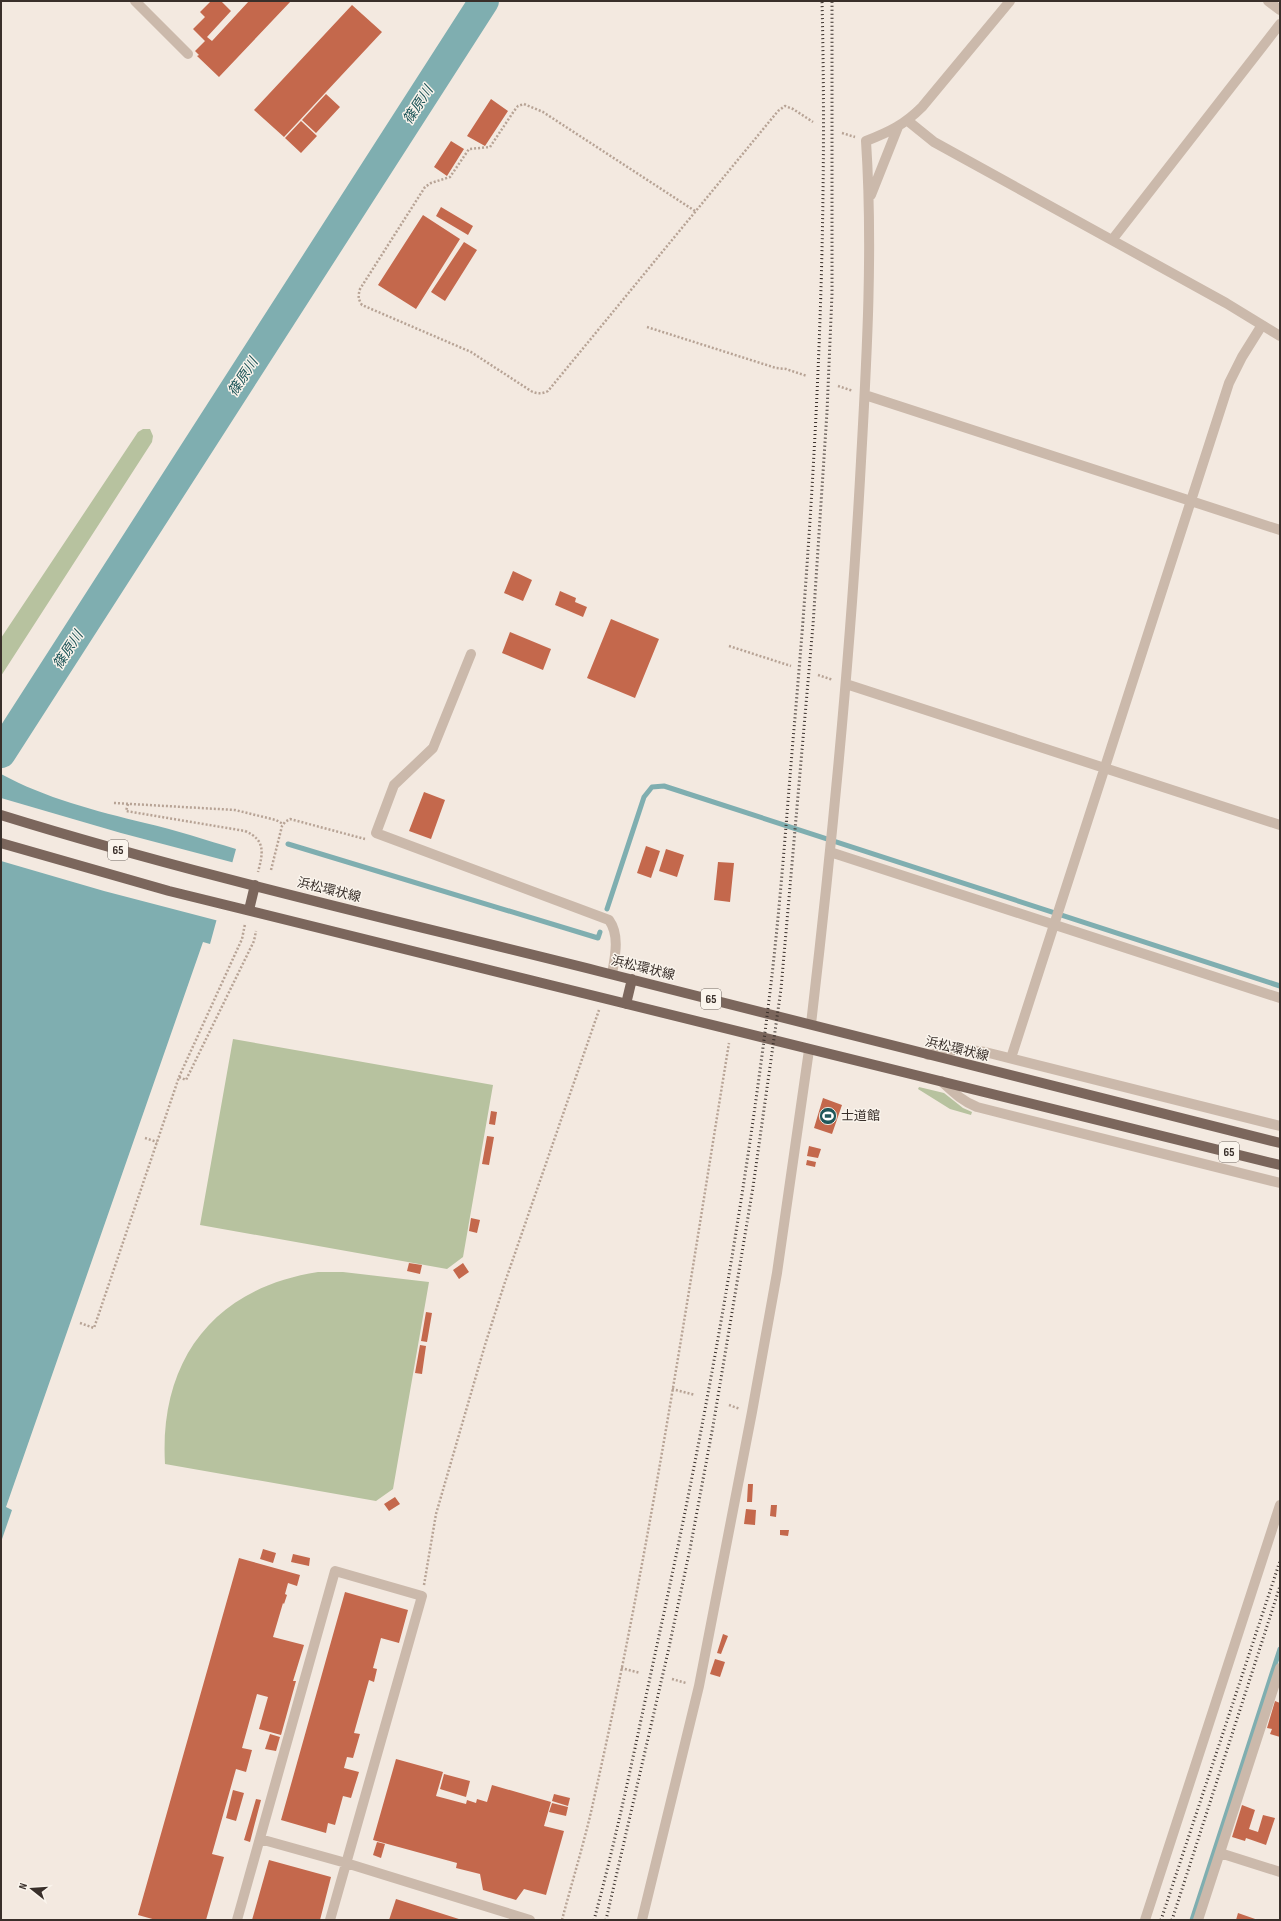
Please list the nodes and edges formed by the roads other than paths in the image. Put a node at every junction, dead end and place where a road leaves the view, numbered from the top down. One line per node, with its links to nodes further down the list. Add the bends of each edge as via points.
1 (135, 1): 6 (street)
2 (1010, 1): 7 (street)
3 (1268, 1): 4 (street)
4 (1280, 10)
5 (1280, 24): 10 (street)
6 (188, 54)
7 (908, 121): 8 (street); 10 (street, via 934,142)
8 (898, 127): 9 (street); 9 (street, via 866,141)
9 (870, 199): 13 (street)
10 (1112, 240): 11 (street)
11 (1262, 325): 12 (street); 14 (street, via 1229,383)
12 (1280, 336)
13 (865, 395): 14 (street); 17 (street)
14 (1191, 501): 15 (street); 18 (street)
15 (1280, 530)
16 (471, 654): 26 (street, via 433,748 394,785 376,833 609,920 613,926 616,956)
17 (846, 684): 18 (street); 22 (street)
18 (1104, 768): 20 (street); 25 (street)
19 (1, 816): 23 (main road, 浜松環状線 / 65)
20 (1280, 825)
21 (1, 843): 24 (main road, 65, via 154,887)
22 (831, 849): 25 (street); 30 (street)
23 (255, 885): 24 (main road); 26 (main road, 浜松環状線 / 65)
24 (249, 910): 29 (main road, 65)
25 (1054, 922): 28 (street); 33 (street)
26 (612, 974): 27 (main road, 浜松環状線 / 65)
27 (632, 979): 29 (main road); 30 (main road, 浜松環状線 / 65)
28 (1280, 998)
29 (626, 1004): 31 (main road, 65)
30 (811, 1024): 32 (main road, 浜松環状線 / 65)
31 (809, 1050): 34 (main road, 65); 48 (street, via 777,1273 752,1412 699,1686)
32 (928, 1055): 33 (street, via 968,1049); 36 (main road, 浜松環状線 / 65)
33 (1011, 1058): 35 (street)
34 (941, 1080): 37 (main road, 65); 38 (street, via 956,1096 977,1107)
35 (1280, 1126)
36 (1280, 1144)
37 (1280, 1165)
38 (1280, 1183)
39 (1280, 1505): 49 (street)
40 (1280, 1668): 42 (street)
41 (260, 1839): 43 (street); 43 (street, via 335,1571 422,1596); 45 (street)
42 (1220, 1852): 44 (street); 50 (street)
43 (346, 1863): 46 (street); 47 (street)
44 (1280, 1872)
45 (237, 1920)
46 (330, 1920)
47 (530, 1920)
48 (642, 1920)
49 (1145, 1920)
50 (1198, 1920)

